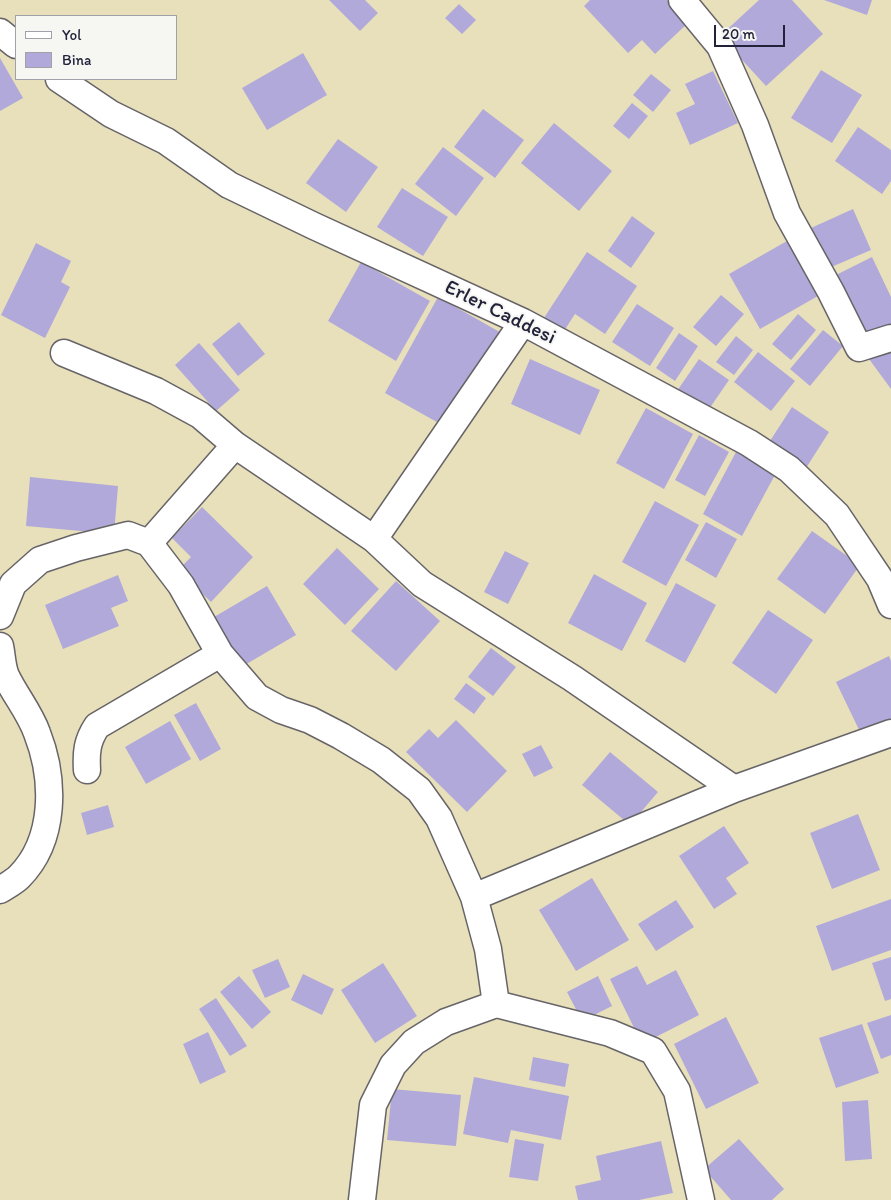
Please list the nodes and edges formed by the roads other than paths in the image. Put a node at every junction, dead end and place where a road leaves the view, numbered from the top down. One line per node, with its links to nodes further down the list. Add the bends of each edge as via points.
1 (682, 0): 6 (street, via 720,46 755,125 787,213 859,348)
2 (0, 32): 3 (street)
3 (15, 44)
4 (61, 80): 5 (street, Erler Caddesi, via 112,114 166,141 229,185)
5 (523, 322): 9 (street); 11 (street, Erler Caddesi, via 741,439 789,469 837,515 880,579)
6 (891, 338)
7 (64, 353): 8 (street, via 156,392 200,415)
8 (235, 445): 9 (street); 10 (street)
9 (374, 539): 17 (street, via 422,584 572,678)
10 (149, 543): 12 (street, via 128,535 40,560 14,584); 14 (street, via 181,586)
11 (891, 605)
12 (0, 616)
13 (0, 646): 18 (street, via 5,674 37,731 50,792 47,824 35,856 18,877)
14 (220, 654): 16 (street, via 97,726 86,751); 19 (street, via 257,698 341,736 381,760 419,790 439,818)
15 (891, 733): 17 (street)
16 (87, 770)
17 (734, 789): 19 (street)
18 (0, 890)
19 (474, 897): 20 (street, via 488,949)
20 (496, 1004): 21 (street, via 446,1022 414,1042 393,1065 373,1105); 22 (street, via 610,1033 653,1052 677,1092)
21 (362, 1200)
22 (701, 1200)

